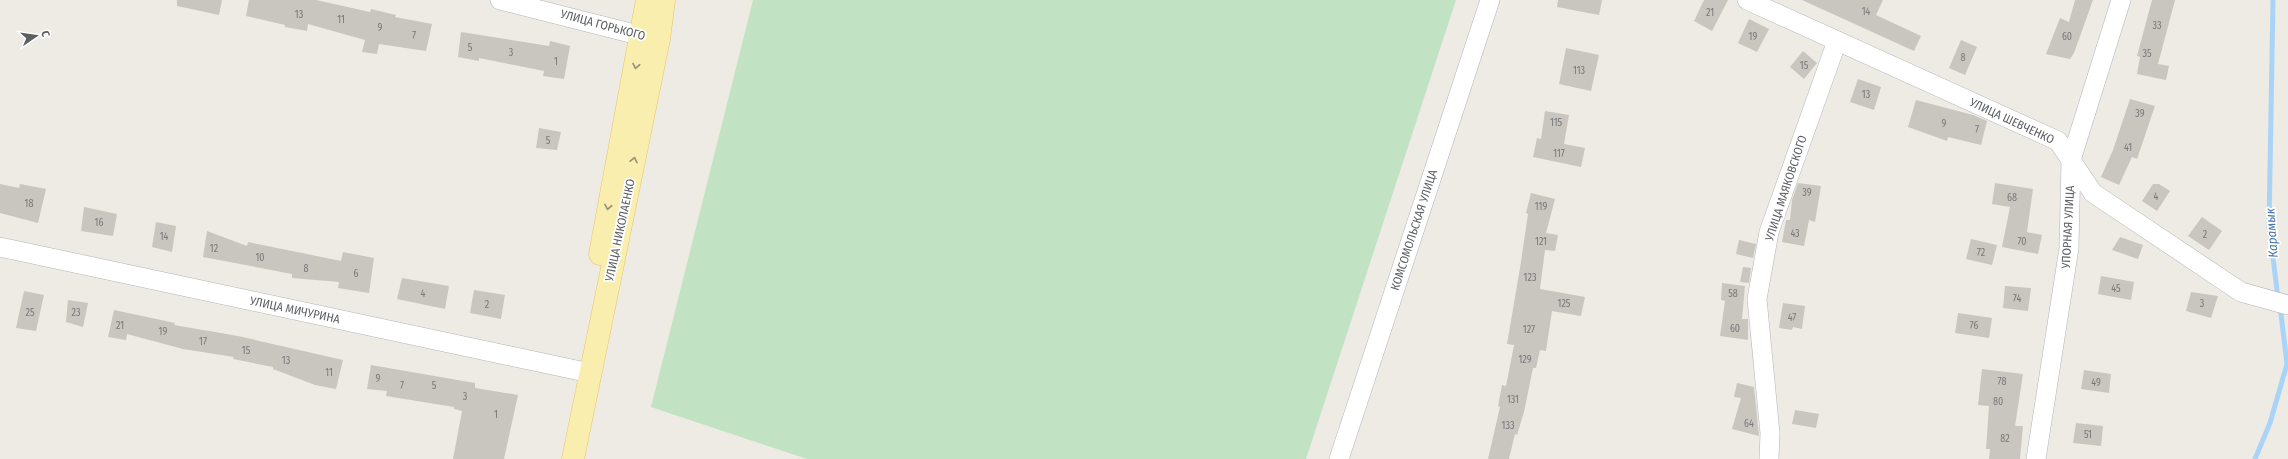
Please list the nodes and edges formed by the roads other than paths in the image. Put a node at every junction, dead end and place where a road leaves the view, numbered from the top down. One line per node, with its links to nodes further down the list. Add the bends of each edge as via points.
1 (500, 0): 7 (street, УЛИЦА ГОРЬКОГО)
2 (647, 0): 7 (main road, УЛИЦА НИКОЛАЕНКО)
3 (664, 0): 7 (main road, УЛИЦА НИКОЛАЕНКО)
4 (1490, 0): 15 (street, КОМСОМОЛЬСКАЯ УЛИЦА)
5 (1747, 0): 8 (street, УЛИЦА ШЕВЧЕНКО)
6 (2121, 0): 9 (street, УПОРНАЯ УЛИЦА)
7 (651, 38): 12 (main road, УЛИЦА НИКОЛАЕНКО)
8 (1837, 41): 9 (street, УЛИЦА ШЕВЧЕНКО, via 2058,141); 16 (street, УЛИЦА МАЯКОВСКОГО, via 1769,232 1757,299 1770,433)
9 (2071, 160): 11 (street, УЛИЦА ШЕВЧЕНКО, via 2093,193 2241,292); 17 (street, УПОРНАЯ УЛИЦА, via 2069,248)
10 (0, 246): 12 (street, УЛИЦА МИЧУРИНА)
11 (2288, 306)
12 (585, 372): 13 (main road, УЛИЦА НИКОЛАЕНКО); 14 (main road, УЛИЦА НИКОЛАЕНКО)
13 (561, 459)
14 (573, 459)
15 (1339, 459)
16 (1769, 459)
17 (2036, 459)

